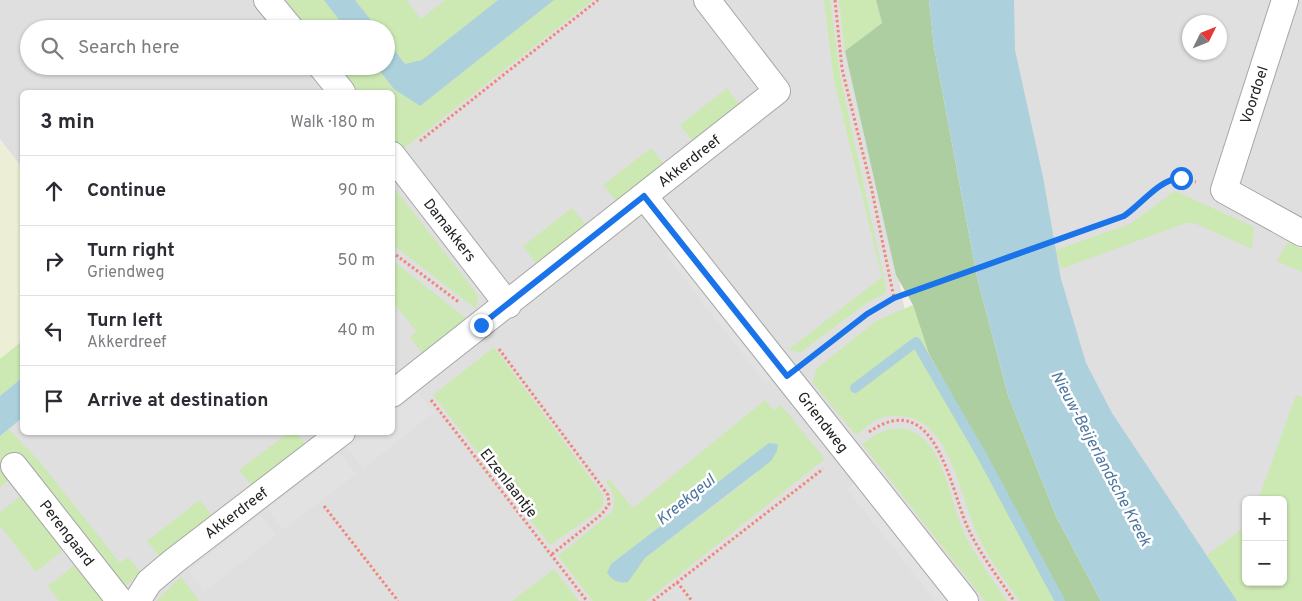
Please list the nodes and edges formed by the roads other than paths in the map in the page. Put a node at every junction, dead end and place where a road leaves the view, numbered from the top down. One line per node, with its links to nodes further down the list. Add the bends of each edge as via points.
1 (267, 0): 4 (street)
2 (707, 0): 8 (street, Akkerdreef, via 777,91)
3 (1285, 0): 9 (street, Voordoel, via 1224,190)
4 (284, 20)
5 (328, 75): 6 (street)
6 (340, 90)
7 (395, 158): 10 (street, Damakkers)
8 (644, 196): 10 (street, Akkerdreef); 16 (street, Griendweg)
9 (1302, 233)
10 (508, 304): 11 (street, Akkerdreef)
11 (395, 392)
12 (338, 435): 15 (street, Akkerdreef, via 174,561 149,582)
13 (14, 466): 14 (street, Perengaard)
14 (120, 601)
15 (137, 601)
16 (965, 601)

